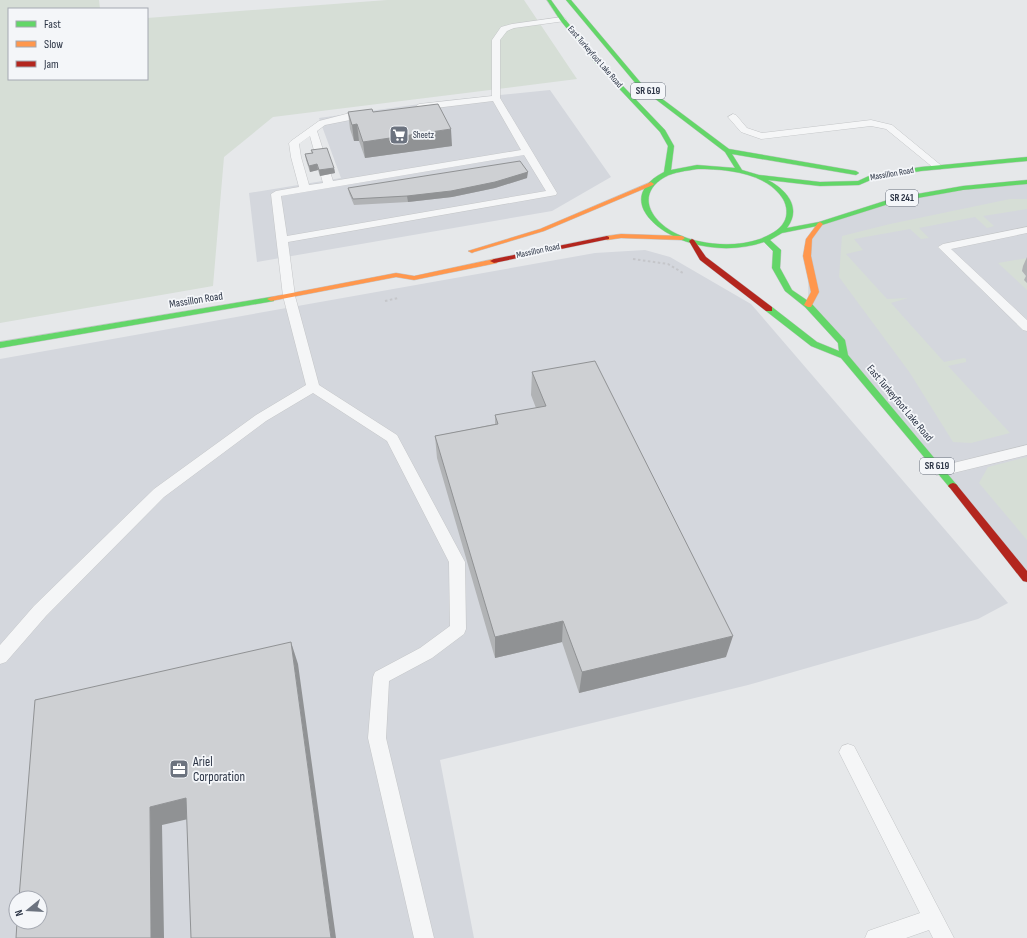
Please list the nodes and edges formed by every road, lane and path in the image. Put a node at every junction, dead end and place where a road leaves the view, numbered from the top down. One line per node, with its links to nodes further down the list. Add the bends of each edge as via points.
1 (549, 0): 3 (main road, East Turkeyfoot Lake Road / SR 619)
2 (568, 0): 9 (main road, East Turkeyfoot Lake Road / SR 619, via 639,84)
3 (562, 19): 4 (lane, via 504,29 496,40); 14 (main road, East Turkeyfoot Lake Road / SR 619, via 597,62 663,131 671,146)
4 (496, 98): 5 (lane); 10 (lane)
5 (406, 109)
6 (376, 113): 8 (lane, via 346,117 322,123)
7 (733, 117): 12 (lane, via 744,130 761,136 881,124)
8 (312, 129): 19 (lane); 20 (lane, via 294,143)
9 (727, 151): 13 (main road, East Turkeyfoot Lake Road / SR 619); 16 (main road)
10 (527, 152): 19 (lane); 25 (lane, via 552,193)
11 (1027, 159): 12 (main road, Massillon Road / SR 241)
12 (938, 167): 16 (main road, Massillon Road / SR 241)
13 (738, 170): 14 (main road, Massillon Road, via 697,167); 15 (main road, Massillon Road)
14 (667, 174): 18 (main road, Massillon Road)
15 (758, 177): 16 (main road, Massillon Road / SR 241, via 820,184 859,183); 23 (main road, via 786,197 791,209 790,221)
16 (871, 177)
17 (1027, 182): 21 (main road, SR 241, via 963,188 894,200)
18 (651, 184): 24 (main road, via 644,194 644,205 650,217 662,228); 28 (main road, Massillon Road, via 542,230 489,248)
19 (329, 185): 20 (lane)
20 (305, 189): 25 (lane, via 276,194)
21 (820, 224): 23 (main road, SR 241); 36 (main road, via 809,239 807,256 815,292)
22 (1027, 230): 37 (lane, via 943,247)
23 (781, 231): 26 (main road)
24 (682, 238): 27 (main road); 32 (main road, Massillon Road, via 621,236 595,239 414,278)
25 (282, 240): 33 (lane)
26 (766, 240): 27 (main road, via 746,245 723,246); 36 (main road, East Turkeyfoot Lake Road / SR 619, via 777,250 776,268 789,291)
27 (692, 241): 39 (main road, East Turkeyfoot Lake Road / SR 619, via 703,258 814,344)
28 (462, 254)
29 (630, 259): 31 (path, via 668,264)
30 (404, 268): 32 (main road)
31 (684, 274)
32 (396, 275): 33 (main road, Massillon Road)
33 (289, 296): 38 (main road, Massillon Road); 40 (lane)
34 (404, 297): 35 (path)
35 (381, 302)
36 (808, 305): 39 (main road, East Turkeyfoot Lake Road / SR 619, via 842,342)
37 (1027, 326)
38 (0, 345)
39 (844, 356): 42 (main road, East Turkeyfoot Lake Road / SR 619)
40 (313, 387): 44 (lane, via 261,418 159,493 40,611); 47 (lane, via 392,438 457,562 458,629 426,653 381,677 377,738)
41 (1027, 450): 42 (lane)
42 (941, 471): 43 (main road, East Turkeyfoot Lake Road / SR 619)
43 (1027, 578)
44 (0, 657)
45 (848, 752): 46 (lane)
46 (933, 919): 48 (lane); 49 (lane)
47 (424, 938)
48 (875, 938)
49 (944, 938)

